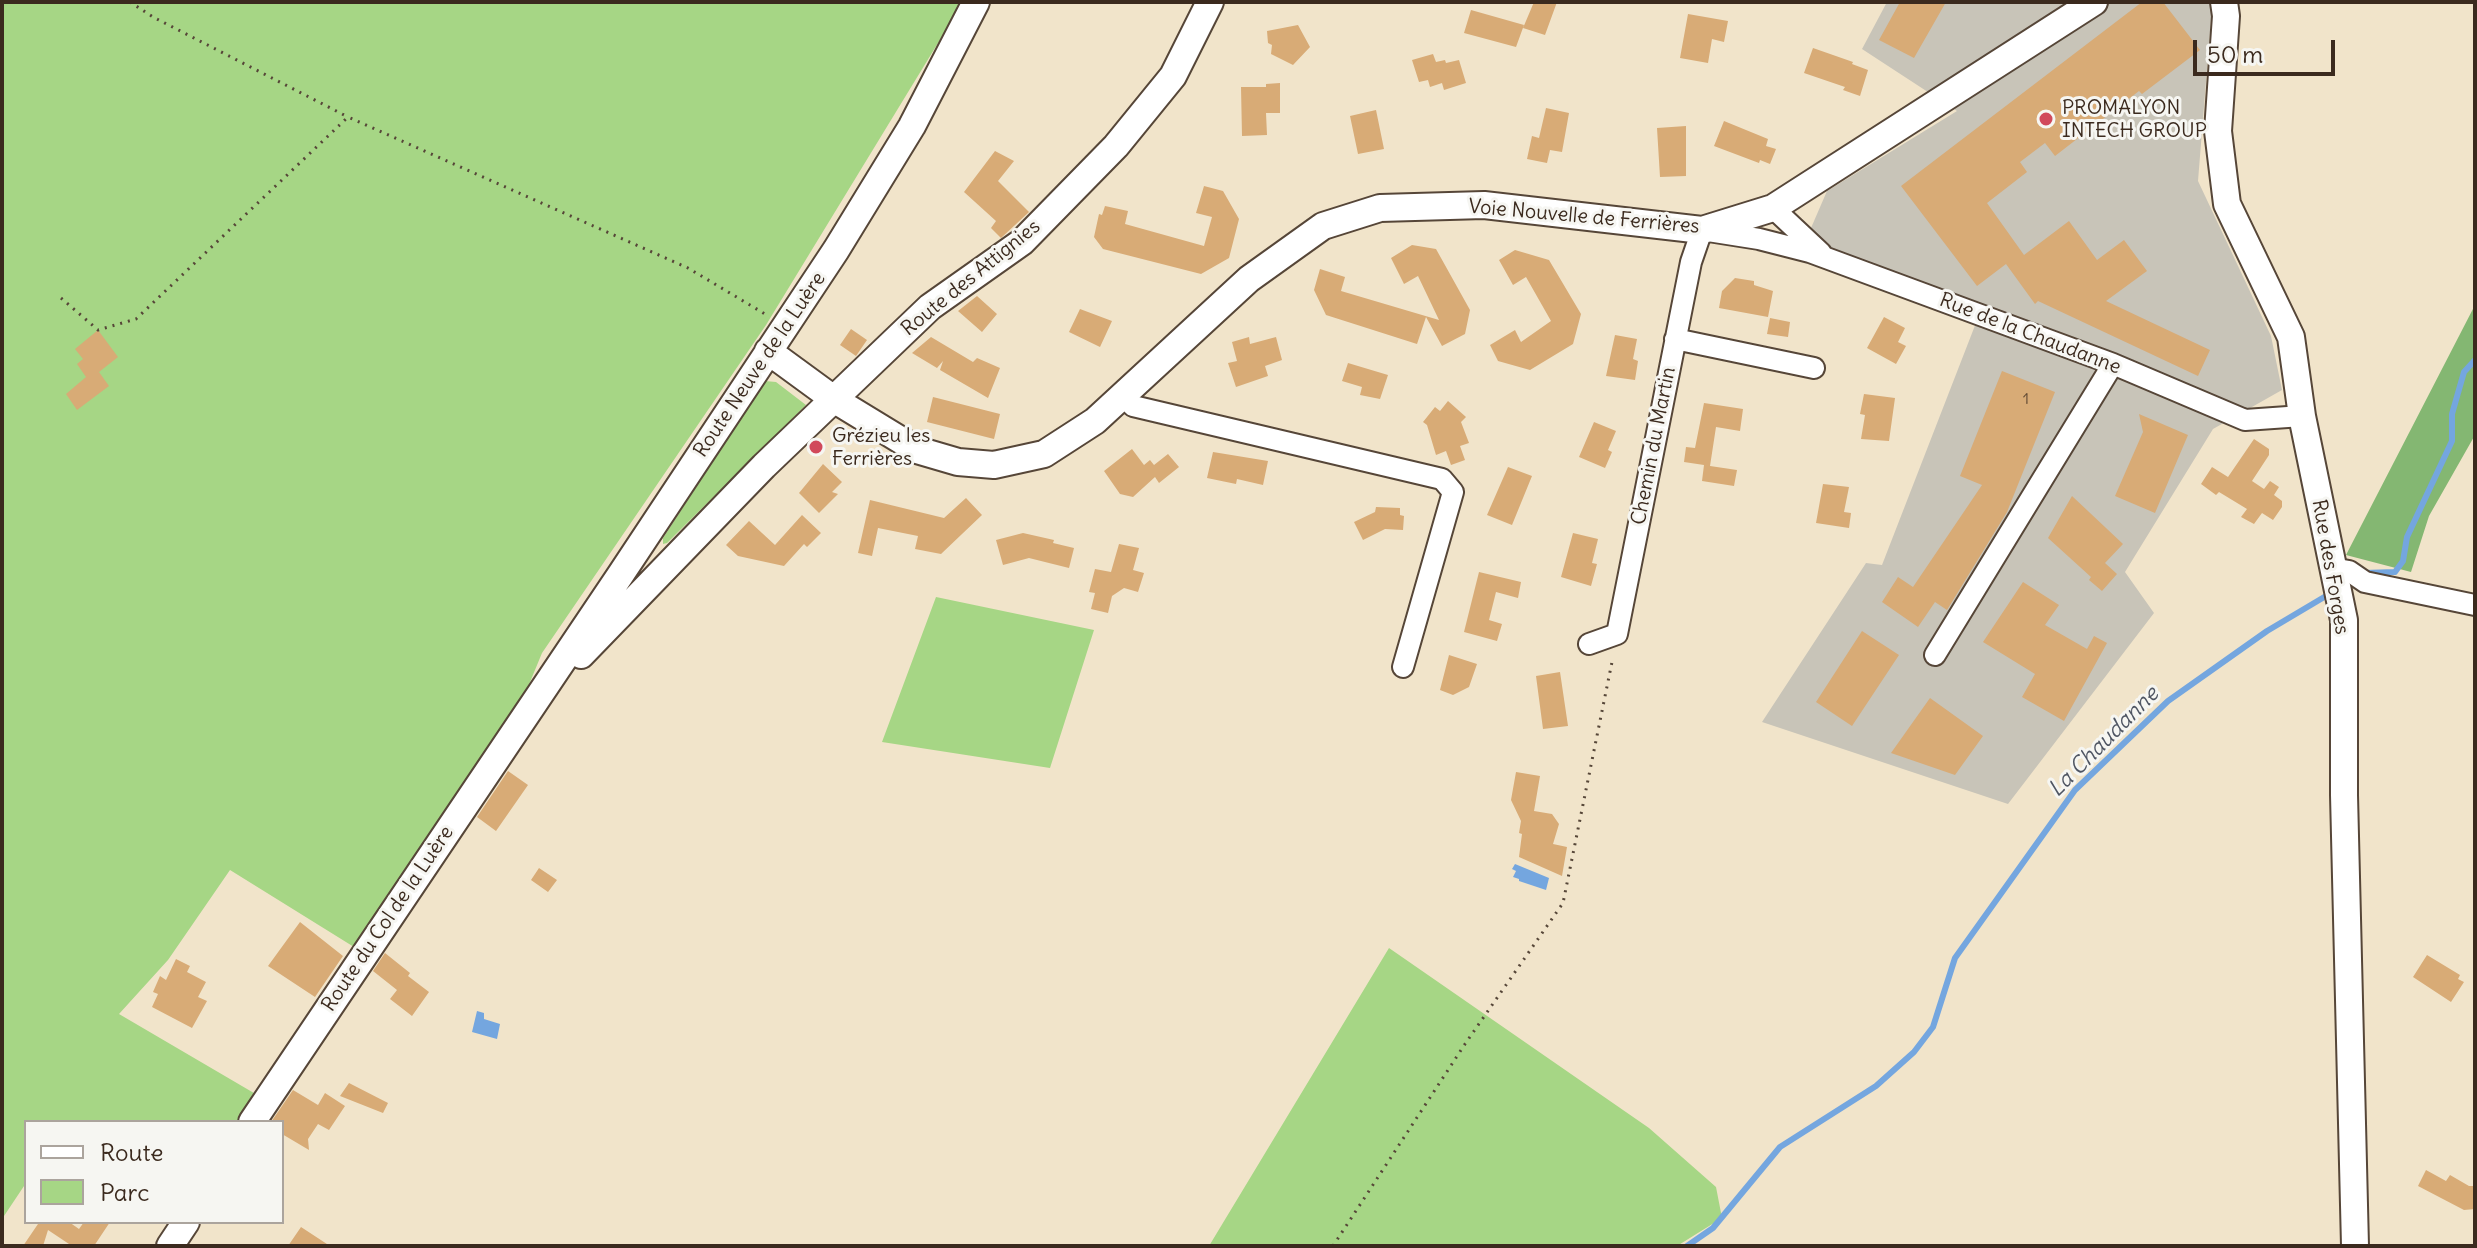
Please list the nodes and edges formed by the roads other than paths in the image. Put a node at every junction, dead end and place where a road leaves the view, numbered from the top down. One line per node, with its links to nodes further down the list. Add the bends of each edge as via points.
1 (976, 2): 9 (street, Route Neuve de la Luère, via 912,126)
2 (1210, 2): 13 (street, Route des Attignies, via 1173,76 1116,146 1022,242 930,307)
3 (2094, 2): 5 (street, Voie Nouvelle de Ferrières)
4 (2224, 2): 14 (street, Rue des Forges, via 2218,131 2227,204 2291,337)
5 (1773, 208): 6 (street, Voie Nouvelle de Ferrières); 7 (street, Rue de la Chaudanne)
6 (1702, 230): 7 (street, via 1759,239); 8 (street, Chemin du Martin); 12 (street, Voie Nouvelle de Ferrières, via 1484,205 1380,208 1323,226 1249,279)
7 (1827, 259): 10 (street, Rue de la Chaudanne)
8 (1675, 339): 11 (street); 19 (street, Chemin du Martin, via 1617,634)
9 (768, 351): 13 (street, Voie Nouvelle de Ferrières); 15 (street, Route Neuve de la Luère)
10 (2113, 364): 14 (street, Rue de la Chaudanne, via 2245,420); 20 (street)
11 (1814, 368)
12 (1123, 395): 13 (street, Voie Nouvelle de Ferrières, via 1095,421 1044,454 994,465 917,450); 21 (street, via 1133,406 1442,479 1453,492)
13 (835, 400): 16 (street, Route des Attignies)
14 (2302, 416): 17 (street, Rue des Forges)
15 (633, 556): 16 (street, via 647,566); 22 (street, Route Neuve de la Luère)
16 (669, 566): 22 (street, Route des Attignies)
17 (2345, 575): 18 (street); 26 (street, Rue des Forges, via 2344,795)
18 (2475, 605)
19 (1589, 644)
20 (1935, 655)
21 (1403, 667)
22 (525, 716): 23 (street, Route du Col de la Luère)
23 (253, 1120)
24 (185, 1224): 25 (street)
25 (170, 1246)
26 (2355, 1246)

